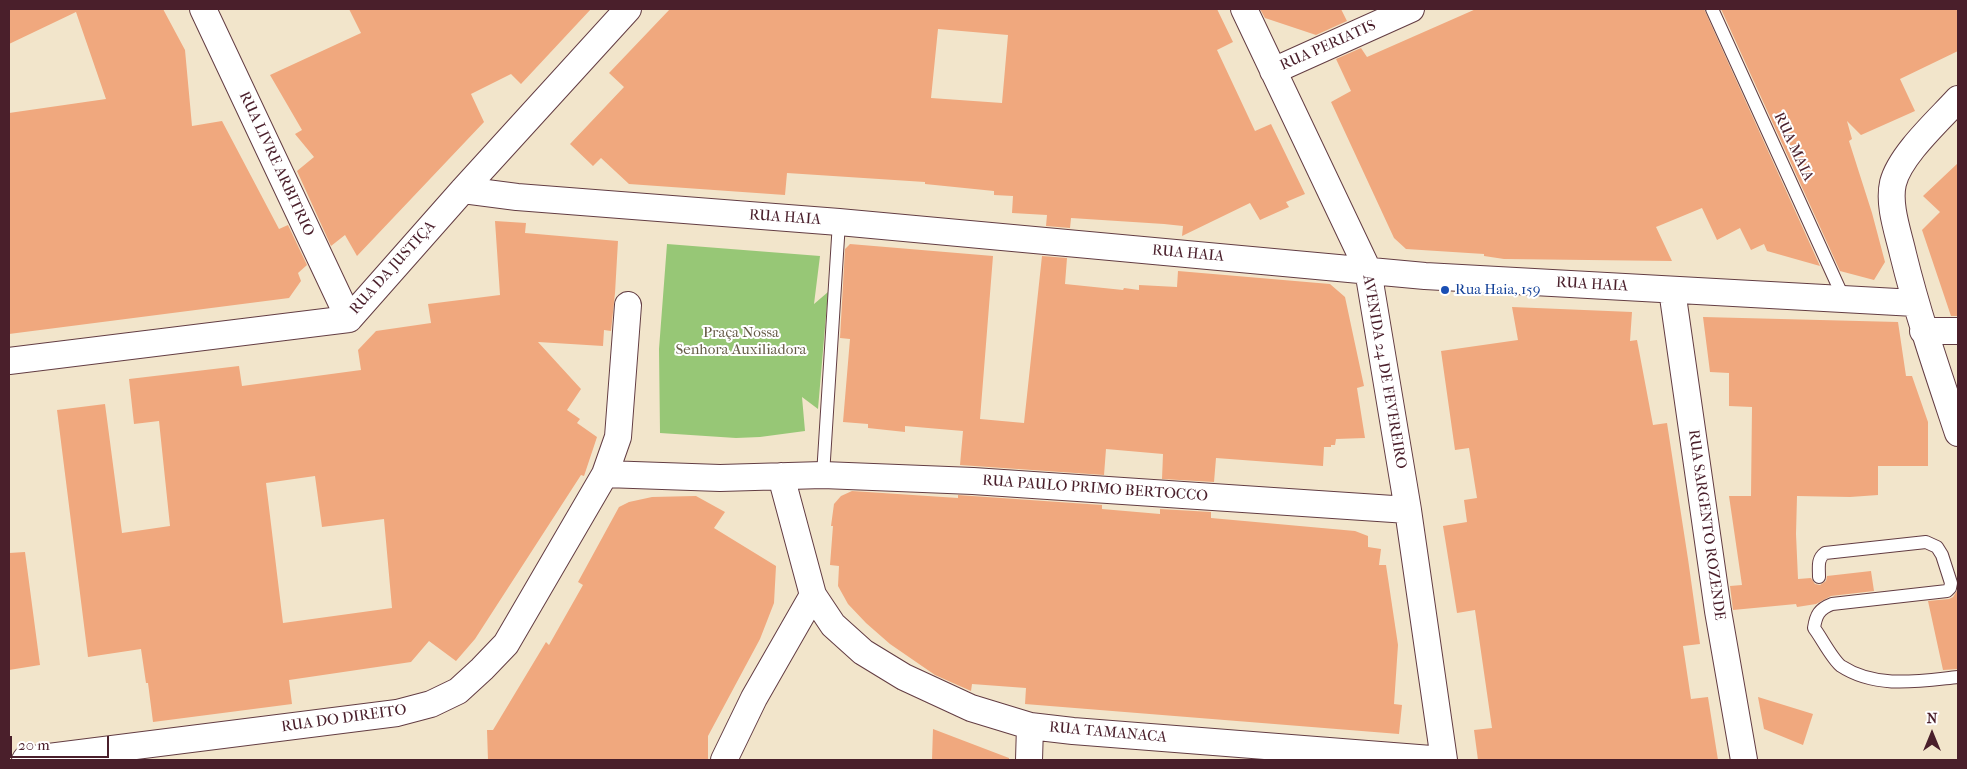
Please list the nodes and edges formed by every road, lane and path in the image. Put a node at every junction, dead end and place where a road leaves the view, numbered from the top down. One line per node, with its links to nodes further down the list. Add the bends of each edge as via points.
1 (203, 9): 15 (street, RUA LIVRE ARBITRIO)
2 (628, 9): 8 (street, RUA DA JUSTIÇA)
3 (1244, 9): 6 (street, AVENIDA 24 DE FEVEREIRO)
4 (1411, 9): 6 (street, RUA PERIATIS)
5 (1712, 9): 12 (lane, RUA MAIA)
6 (1273, 70): 10 (street, AVENIDA 24 DE FEVEREIRO)
7 (1958, 99): 13 (street, via 1902,162 1893,183 1895,222)
8 (463, 190): 9 (street, RUA HAIA); 15 (street, RUA DA JUSTIÇA)
9 (839, 222): 10 (street, RUA HAIA); 21 (lane)
10 (1368, 270): 11 (street, RUA HAIA); 23 (street, AVENIDA 24 DE FEVEREIRO)
11 (1672, 290): 12 (street, RUA HAIA); 32 (street, RUA SARGENTO ROZENDE, via 1717,601)
12 (1844, 299): 13 (street, RUA HAIA)
13 (1915, 303): 16 (street)
14 (628, 305): 20 (street, via 618,437)
15 (349, 318): 18 (street, RUA DA JUSTIÇA)
16 (1924, 331): 17 (street); 19 (street)
17 (1958, 331)
18 (9, 361)
19 (1958, 433)
20 (605, 474): 22 (street, via 720,478); 28 (street, RUA DO DIREITO, via 506,644 458,690 431,704 397,714)
21 (823, 475): 22 (street, RUA PAULO PRIMO BERTOCCO); 23 (street, RUA PAULO PRIMO BERTOCCO, via 993,482)
22 (782, 476): 25 (street)
23 (1408, 510): 31 (street, AVENIDA 24 DE FEVEREIRO)
24 (1819, 577): 26 (lane, via 1819,562 1825,553 1926,542 1937,547 1951,584 1947,591 1822,606 1814,628 1840,665 1862,675 1885,682)
25 (813, 596): 27 (street, RUA TAMANACA, via 833,625 862,652 904,678 971,708); 29 (street, via 754,698)
26 (1958, 677)
27 (1030, 726): 30 (street); 31 (street, RUA TAMANACA)
28 (25, 760)
29 (724, 760)
30 (1029, 760)
31 (1444, 760)
32 (1744, 760)

